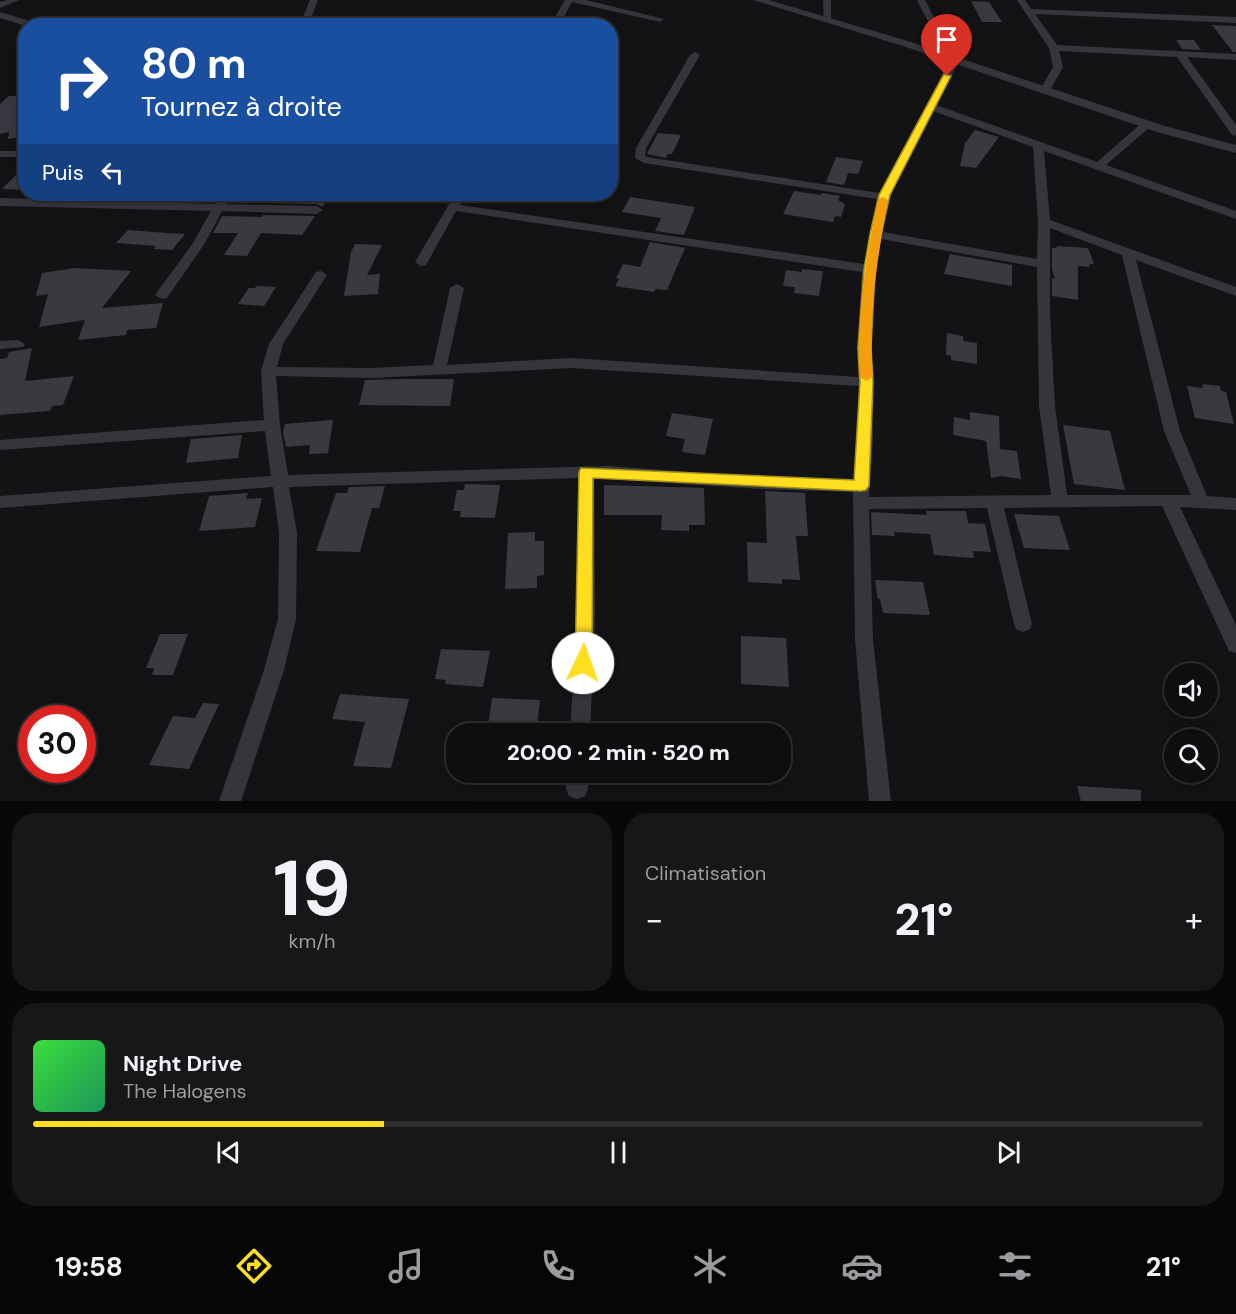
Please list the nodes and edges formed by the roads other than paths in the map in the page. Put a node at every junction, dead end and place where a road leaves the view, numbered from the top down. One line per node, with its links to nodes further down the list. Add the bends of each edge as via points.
1 (15, 0): 9 (street)
2 (314, 0): 12 (street)
3 (569, 0): 13 (street)
4 (575, 0): 14 (street)
5 (758, 0): 17 (street)
6 (827, 0): 17 (street)
7 (921, 0): 19 (street, via 934,25)
8 (1021, 0): 10 (street)
9 (0, 5)
10 (1028, 11): 16 (street); 18 (street)
11 (0, 15): 15 (street)
12 (306, 18)
13 (559, 18)
14 (660, 19)
15 (18, 20)
16 (1236, 20)
17 (828, 21): 19 (street)
18 (1054, 48): 20 (street); 24 (street, via 1058,67)
19 (935, 54): 23 (street)
20 (1180, 54): 22 (street); 27 (street)
21 (695, 55): 33 (street, via 641,148 639,156 644,160)
22 (1236, 57)
23 (955, 60): 24 (street); 25 (street)
24 (1045, 90): 26 (street)
25 (930, 107): 28 (street); 33 (street)
26 (1147, 124): 29 (street); 32 (street)
27 (1236, 133)
28 (1038, 145): 32 (street); 41 (street)
29 (1236, 149)
30 (0, 154): 31 (street)
31 (18, 154)
32 (1099, 166): 40 (street)
33 (884, 197): 42 (street)
34 (222, 201): 37 (street)
35 (455, 201): 38 (street)
36 (0, 202): 37 (street)
37 (219, 207): 39 (street); 50 (street, via 200,243)
38 (451, 207): 44 (street); 46 (street)
39 (316, 210)
40 (1236, 215)
41 (1044, 222): 43 (street); 45 (street)
42 (875, 234): 45 (street); 46 (street)
43 (1126, 251): 49 (street); 65 (street, via 1172,431)
44 (421, 262)
45 (1043, 264): 64 (street, via 1047,406)
46 (869, 269): 55 (street, via 864,348)
47 (321, 274): 54 (street, via 276,344)
48 (457, 288): 53 (street)
49 (1236, 292)
50 (162, 295)
51 (18, 344): 52 (street)
52 (0, 345)
53 (439, 369): 54 (street, via 371,373); 55 (street, via 571,363)
54 (268, 371): 56 (street)
55 (867, 382): 60 (street)
56 (272, 425): 57 (street); 59 (street)
57 (0, 445)
58 (586, 472): 59 (street); 60 (street); 69 (street, via 586,615)
59 (280, 481): 62 (street); 70 (street, via 288,533 287,619)
60 (861, 495): 63 (street); 71 (street, via 864,639)
61 (1168, 500): 64 (street); 65 (street); 68 (street)
62 (0, 502)
63 (994, 502): 64 (street); 67 (street)
64 (1060, 502)
65 (1202, 503): 66 (street)
66 (1236, 504)
67 (1023, 624)
68 (1236, 645)
69 (581, 723)
70 (230, 801)
71 (880, 801)

